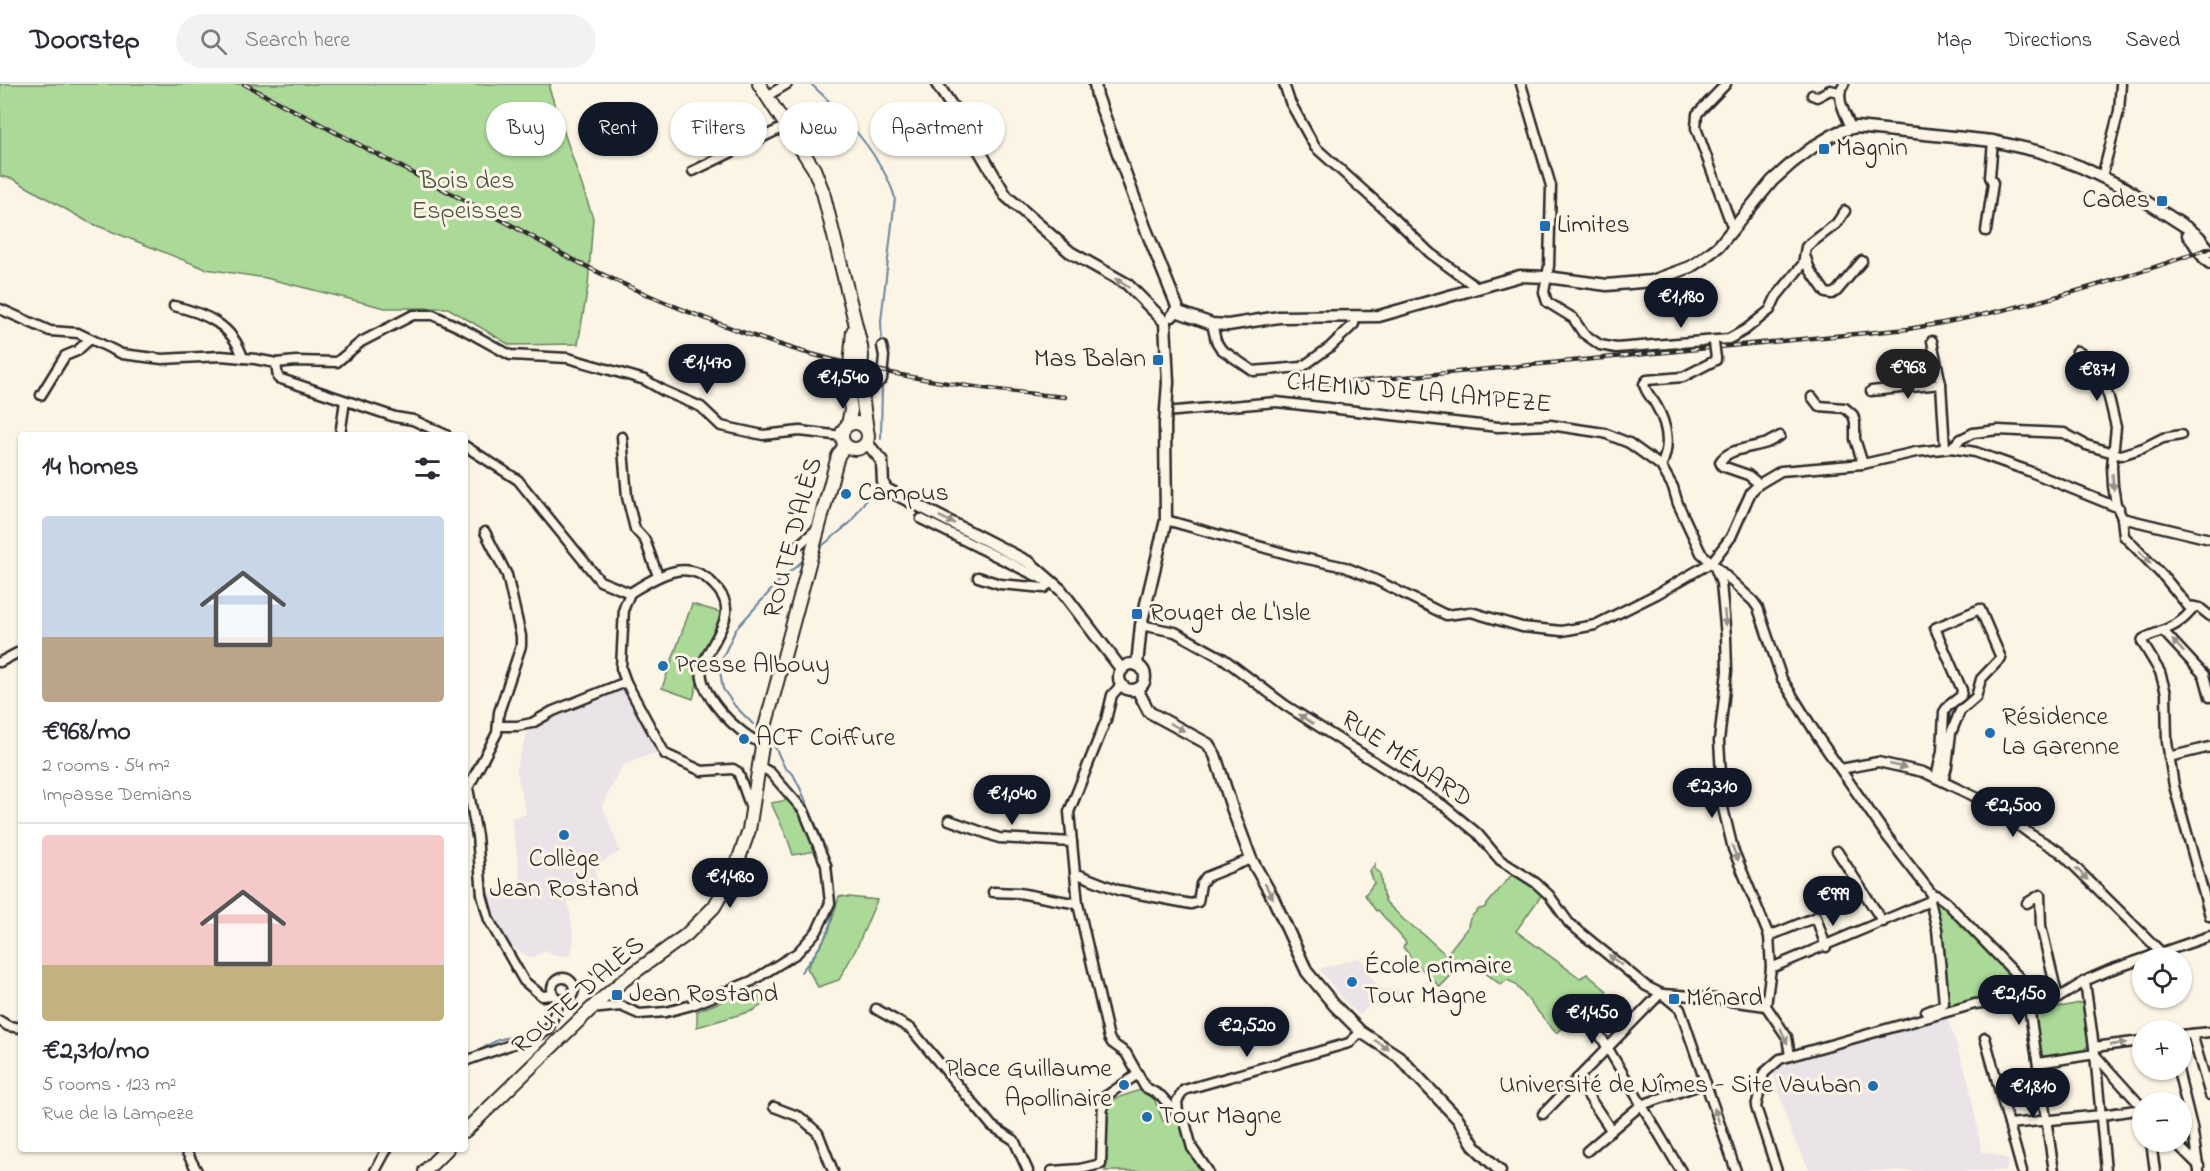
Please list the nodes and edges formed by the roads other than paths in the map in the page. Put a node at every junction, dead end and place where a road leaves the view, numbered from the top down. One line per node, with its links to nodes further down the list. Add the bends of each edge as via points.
1 (759, 84): 11 (main road)
2 (787, 84): 11 (street)
3 (937, 84): 34 (street, one-way to 3, via 1127,285 1070,252 1006,196)
4 (1095, 84): 31 (street)
5 (1284, 84): 28 (street, via 1315,147 1430,253)
6 (1521, 84): 27 (street, via 1551,186)
7 (1726, 84): 21 (street, via 1697,114 1696,128)
8 (2121, 84): 18 (street, via 2119,111)
9 (1842, 88): 10 (street, via 1817,97); 13 (street, via 1839,98)
10 (1812, 95)
11 (767, 96): 12 (main road)
12 (779, 115)
13 (1851, 128): 15 (street); 21 (street, via 1816,145 1792,163)
14 (779, 129): 17 (street)
15 (1994, 141): 18 (street, via 2041,152); 22 (street)
16 (806, 156): 33 (main road, via 824,192)
17 (693, 171)
18 (2102, 177): 20 (street)
19 (1845, 211): 24 (street, via 1836,224 1806,247)
20 (2170, 218): 23 (street, via 2199,237); 26 (street)
21 (1733, 229): 27 (street, via 1719,246 1690,267 1652,280 1607,285)
22 (1986, 231)
23 (2210, 251)
24 (1806, 258): 25 (street, via 1826,293 1832,294); 37 (street, via 1770,310 1729,339)
25 (1862, 261)
26 (2210, 263)
27 (1547, 277): 28 (street, via 1520,276); 37 (street, via 1547,302 1573,318 1583,333 1600,345 1616,348)
28 (1475, 288): 32 (street, via 1390,313)
29 (174, 306): 41 (street, via 203,315 228,331)
30 (0, 309): 36 (street, via 50,331 78,333)
31 (1176, 311): 34 (street); 35 (street)
32 (1355, 317): 35 (street, via 1280,317 1228,326); 35 (street, via 1354,324 1302,367 1253,371 1221,349)
33 (854, 318): 46 (main road, via 862,356); 50 (main road)
34 (1165, 322): 49 (street, bridge)
35 (1212, 324)
36 (90, 339): 41 (street, via 122,354 162,359); 45 (street, via 65,356)
37 (1714, 341): 63 (street, bridge, via 1716,360 1683,377 1647,380 1644,384 1664,422 1667,454)
38 (1932, 341): 43 (street)
39 (882, 346): 46 (street, via 882,379)
40 (2077, 351): 61 (street, via 2099,369 2106,388 2116,427)
41 (243, 357): 42 (street)
42 (276, 363): 48 (street, via 278,378); 57 (street, via 337,362 361,342 413,315 433,315 510,355 568,358 645,380 701,407 721,426 763,435 800,432)
43 (1941, 384): 44 (street); 60 (street)
44 (1872, 391)
45 (40, 395)
46 (862, 397): 51 (main road)
47 (1812, 397): 62 (street, via 1819,406 1845,408 1853,415)
48 (345, 401): 52 (street); 53 (street, via 413,420)
49 (1165, 412): 63 (street, CHEMIN DE LA LAMPEZE, via 1276,402 1498,427 1550,425 1604,434 1629,443); 68 (street, bridge)
50 (848, 424): 51 (main road, via 861,424); 57 (main road, via 843,429)
51 (867, 430): 58 (main road)
52 (340, 432)
53 (439, 432)
54 (2181, 435): 61 (street, via 2121,455)
55 (1780, 436): 64 (street, via 1731,453 1720,462)
56 (621, 437): 74 (street, via 627,497 635,528 645,540)
57 (843, 441): 58 (main road, via 856,449); 69 (main road, ROUTE D'ALÈS)
58 (867, 443): 76 (street, one-way to 76, via 882,461 883,483 891,493 1030,563)
59 (468, 448): 77 (street, via 518,480 600,581)
60 (1948, 448): 61 (street, via 1972,433 1998,430 2064,433); 62 (street); 65 (street, via 1975,452)
61 (2113, 454): 65 (street, one-way to 65, via 2113,486)
62 (1863, 464): 64 (street, via 1781,471)
63 (1661, 466): 73 (street, via 1701,553)
64 (1759, 484): 73 (street, via 1750,492 1731,537)
65 (2119, 508): 66 (street)
66 (2122, 518): 71 (street); 78 (street, one-way to 78, via 2124,536 2187,606)
67 (921, 519): 76 (street)
68 (1166, 520): 73 (street, via 1345,567 1446,615 1471,612 1522,627 1562,631 1595,625); 80 (street)
69 (819, 529): 72 (street); 91 (main road, ROUTE D'ALÈS)
70 (484, 532): 90 (street, via 507,575 521,636)
71 (2210, 539)
72 (801, 543)
73 (1712, 562): 95 (street, via 1758,608 1782,679); 111 (street, one-way to 111, via 1721,583 1726,637 1727,671 1719,741 1724,808 1733,849)
74 (658, 576): 77 (street); 91 (street, via 671,571 694,571 706,577 724,598 726,614 701,669 706,692 717,710)
75 (978, 577): 76 (street, via 1000,584 1044,588)
76 (1052, 581): 85 (street)
77 (630, 592): 86 (street, via 621,640 621,668)
78 (2194, 608): 79 (street); 81 (street, via 2187,618)
79 (2210, 616)
80 (1141, 625): 84 (street); 119 (street, RUE MÉNARD, one-way to 80, via 1569,924 1549,895 1500,860 1444,806 1286,705 1224,659 1175,632)
81 (2164, 632): 89 (street, one-way to 81, via 2204,675); 93 (street, via 2142,642 2160,672 2166,693)
82 (18, 653): 83 (street)
83 (0, 662)
84 (1137, 665): 85 (street); 88 (street, via 1145,677)
85 (1122, 670): 87 (street)
86 (626, 682): 90 (street, via 532,723); 99 (street, via 665,754 702,771 738,772)
87 (1122, 684): 88 (street, via 1127,689); 101 (street, via 1112,695 1069,812)
88 (1137, 689): 103 (street, one-way to 103, via 1149,712 1208,744)
89 (2210, 697)
90 (498, 726): 97 (street)
91 (761, 744): 94 (main road, ROUTE D'ALÈS)
92 (2210, 747): 93 (street)
93 (2169, 757): 109 (street)
94 (759, 766): 99 (main road, ROUTE D'ALÈS); 124 (street, via 770,772 804,811 826,865 830,903 818,931 797,952 752,981 692,1005 639,1014 621,1006)
95 (1841, 769): 96 (street, one-way to 96, via 1878,762 1923,772); 106 (street)
96 (1939, 780): 96 (street, via 1947,766 1951,733 1960,711 1976,697 1981,679 2001,658 1980,609 1935,628 1962,690 1961,696 1944,712); 114 (street, one-way to 114, via 1992,805 2060,852)
97 (468, 788)
98 (468, 788): 139 (street, via 489,920 524,981 542,996 557,998 548,1030)
99 (752, 810): 124 (main road, ROUTE D'ALÈS, via 738,861 714,907 686,935)
100 (949, 820): 101 (street, via 999,838)
101 (1072, 842): 104 (street)
102 (1837, 851): 110 (street)
103 (1251, 859): 104 (street, via 1206,877 1198,902 1191,904 1118,891); 130 (street, one-way to 130, via 1307,972)
104 (1075, 873): 108 (street)
105 (993, 892): 108 (street)
106 (1931, 898): 110 (street); 121 (street, via 1938,896 1946,902); 133 (street, via 1944,1003)
107 (2027, 903): 122 (street, via 2040,895 2041,926)
108 (1078, 904): 141 (street, via 1109,1038 1126,1053)
109 (2210, 916)
110 (1883, 922): 113 (street)
111 (1769, 936): 113 (street, via 1816,917); 117 (street)
112 (2210, 936): 115 (street)
113 (1826, 946): 117 (street)
114 (2157, 948)
115 (2173, 948)
116 (2132, 962): 118 (street)
117 (1771, 968): 123 (street)
118 (2085, 982): 122 (street); 137 (street)
119 (1661, 994): 120 (street); 126 (street, RUE MÉNARD); 136 (street)
120 (1682, 995): 123 (street); 126 (street)
121 (2037, 996): 122 (street, via 2050,1003); 133 (street, via 1975,1004); 140 (street, via 2029,1007)
122 (2058, 998)
123 (1766, 1006): 138 (street, one-way to 138, via 1787,1036)
124 (590, 1009): 156 (main road, ROUTE D'ALÈS)
125 (876, 1009): 169 (street, via 911,1029 992,1126 1014,1140)
126 (1680, 1009): 144 (street)
127 (1586, 1010): 136 (street)
128 (0, 1022): 129 (street)
129 (18, 1028)
130 (1362, 1032): 151 (street, via 1349,1043 1184,1090 1177,1101); 172 (street, one-way to 172, via 1398,1056 1458,1119 1475,1147)
131 (2210, 1032): 132 (street)
132 (2192, 1034): 145 (street)
133 (1861, 1036): 138 (street)
134 (1985, 1038): 155 (street)
135 (2132, 1043): 137 (street, one-way to 135)
136 (1607, 1048): 142 (street); 148 (street)
137 (2095, 1051): 140 (street); 147 (street); 153 (street)
138 (1790, 1056): 175 (street, via 1764,1073 1756,1107)
139 (468, 1060)
140 (2038, 1063): 154 (street)
141 (1138, 1074): 151 (street, via 1145,1088 1161,1096); 170 (street, via 1103,1098 1101,1164)
142 (1577, 1079): 152 (street); 157 (street)
143 (2180, 1080): 164 (street)
144 (1706, 1083): 148 (street); 174 (street, one-way to 144)
145 (2208, 1084): 146 (street)
146 (2210, 1095)
147 (2132, 1096)
148 (1641, 1105): 157 (street); 173 (street)
149 (774, 1107): 168 (street, via 800,1117 818,1133)
150 (2132, 1110): 153 (street)
151 (1178, 1113): 171 (street, via 1185,1122 1192,1148)
152 (1543, 1114)
153 (2102, 1115): 154 (street); 178 (street)
154 (2046, 1120): 155 (street); 177 (street)
155 (2009, 1124): 176 (street)
156 (468, 1128)
157 (1611, 1130): 158 (street)
158 (1587, 1151)
159 (187, 1152): 165 (street)
160 (385, 1152): 166 (street)
161 (444, 1152): 167 (main road)
162 (2152, 1152): 179 (street)
163 (2184, 1152): 164 (street)
164 (2201, 1170)
165 (197, 1171)
166 (375, 1171)
167 (425, 1171)
168 (833, 1171)
169 (1028, 1171)
170 (1052, 1171)
171 (1208, 1171)
172 (1500, 1171)
173 (1681, 1171)
174 (1736, 1171)
175 (1777, 1171)
176 (2022, 1171)
177 (2054, 1171)
178 (2106, 1171)
179 (2155, 1171)

